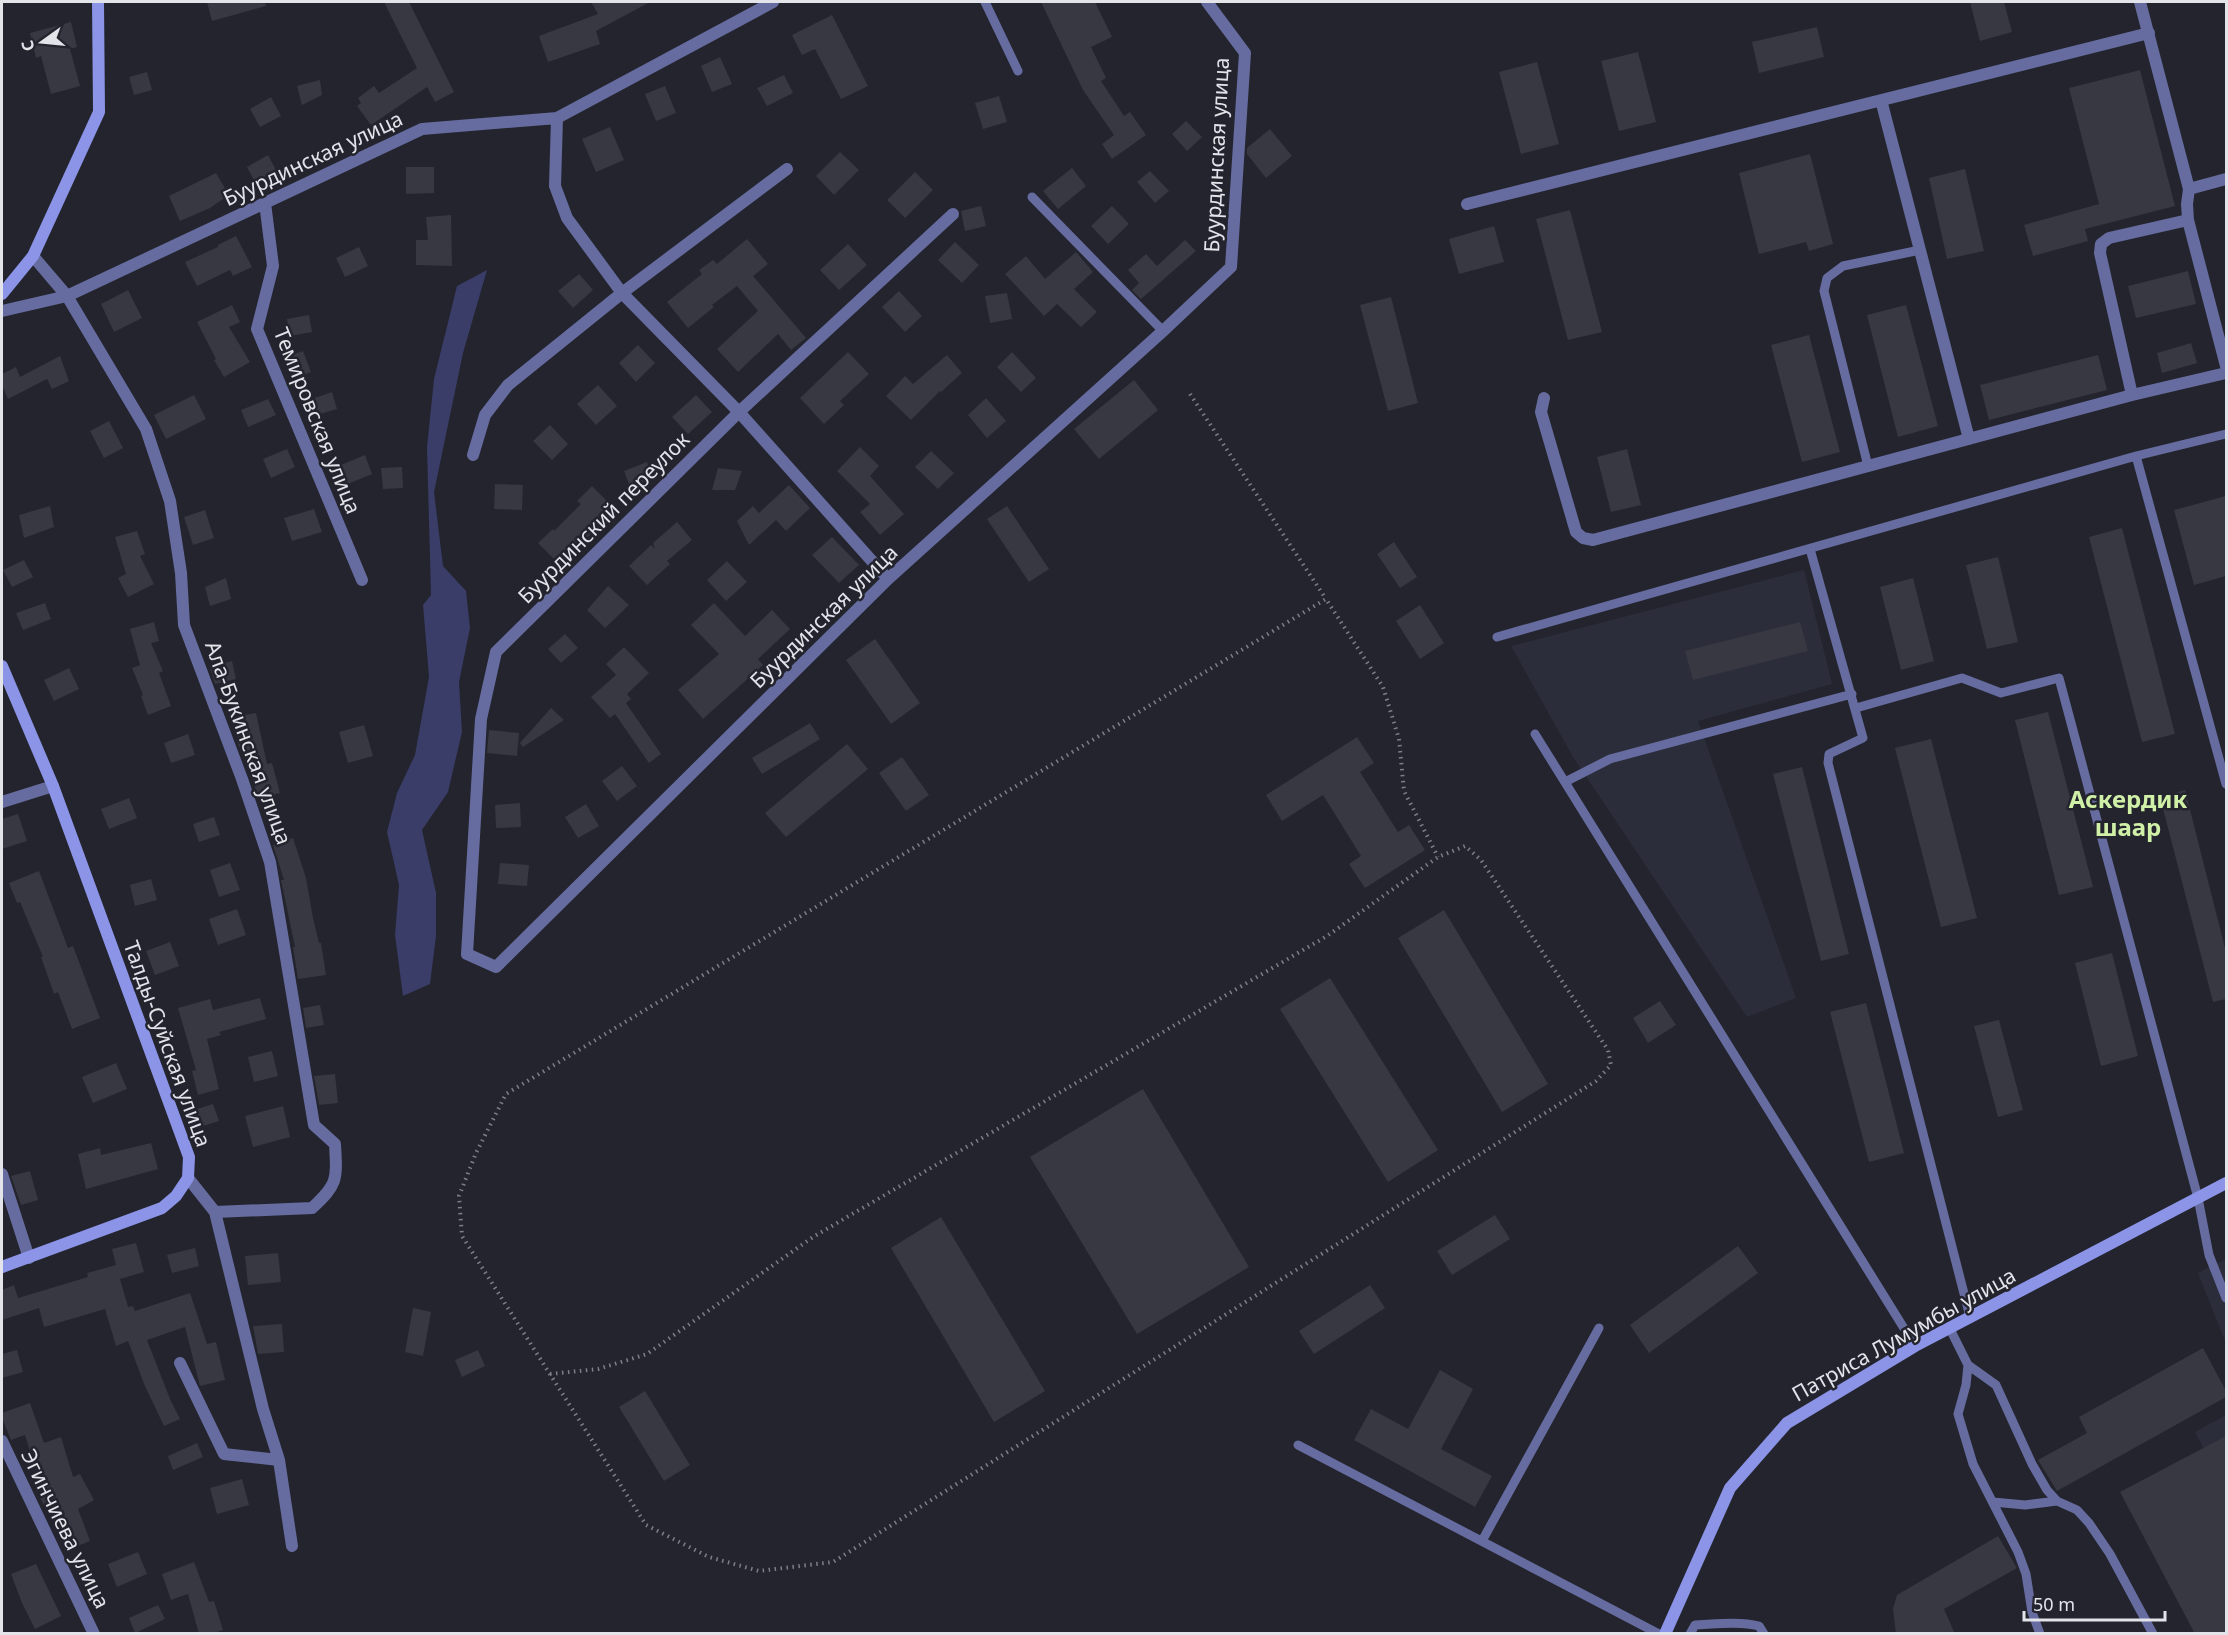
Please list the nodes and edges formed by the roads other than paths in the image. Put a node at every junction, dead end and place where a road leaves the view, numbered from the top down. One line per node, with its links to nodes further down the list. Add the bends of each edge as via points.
1 (98, 2): 19 (street, via 99,112)
2 (773, 2): 9 (street, Буурдинская улица)
3 (985, 2): 7 (lane)
4 (1207, 2): 24 (street, Буурдинская улица, via 1245,53 1231,267)
5 (2140, 2): 6 (street)
6 (2149, 33): 8 (street); 12 (street)
7 (1018, 71)
8 (1881, 100): 15 (street); 18 (street)
9 (557, 118): 14 (street, Буурдинская улица, via 422,129); 20 (street, via 555,186 567,218)
10 (787, 169): 20 (street)
11 (2226, 179): 12 (street)
12 (2189, 189): 17 (street)
13 (1032, 197): 24 (lane)
14 (265, 203): 22 (street, Буурдинская улица); 37 (street, Темировская улица, via 273,266 257,329)
15 (1467, 204)
16 (953, 214): 29 (street, Буурдинский переулок)
17 (2188, 220): 25 (street); 27 (street, via 2109,238 2101,244)
18 (1920, 250): 31 (street); 34 (lane, via 1843,266 1827,278 1824,291)
19 (33, 256): 21 (street); 22 (street)
20 (622, 293): 29 (street); 32 (street, via 508,385 485,415)
21 (2, 294)
22 (67, 296): 23 (street, Буурдинская улица); 52 (street, Ала-Букинская улица, via 146,429 170,501 184,625 270,862 314,1125 335,1144 337,1170 332,1190 312,1208)
23 (2, 311)
24 (1163, 331): 36 (street, Буурдинская улица)
25 (2226, 366)
26 (2226, 374): 27 (street)
27 (2132, 395): 31 (street)
28 (1544, 398): 34 (street, via 1541,412 1576,532 1583,538 1593,540)
29 (739, 412): 36 (street); 39 (street, Буурдинский переулок)
30 (2226, 434): 33 (lane)
31 (1969, 439): 34 (street)
32 (473, 455)
33 (2136, 456): 35 (lane); 45 (lane)
34 (1868, 466)
35 (1810, 549): 38 (lane); 41 (lane)
36 (888, 579): 39 (street, Буурдинская улица, via 496,967 467,954 482,719)
37 (362, 580)
38 (1497, 637)
39 (496, 652)
40 (2, 666): 46 (street, Талды-Суйская улица)
41 (1852, 694): 42 (lane); 44 (lane, via 1610,759)
42 (1856, 708): 51 (lane, via 1962,678 2001,693 2059,678); 56 (lane, via 1863,738 1829,754 1828,763)
43 (1535, 734): 44 (lane)
44 (1565, 783): 59 (lane)
45 (2226, 784)
46 (52, 786): 47 (street); 49 (street, Талды-Суйская улица, via 189,1157)
47 (2, 802)
48 (2, 1174): 53 (street)
49 (188, 1178): 52 (street, Талды-Суйская улица); 53 (street, via 162,1208)
50 (2225, 1186): 51 (street, Патриса Лумумбы улица)
51 (2198, 1198): 55 (lane, via 2209,1255); 56 (street, Патриса Лумумбы улица)
52 (215, 1212): 64 (street, Талды-Суйская улица)
53 (29, 1258): 54 (street)
54 (2, 1267)
55 (2226, 1298)
56 (1970, 1317): 58 (street, Патриса Лумумбы улица)
57 (1599, 1328): 67 (lane)
58 (1950, 1329): 59 (street, Патриса Лумумбы улица); 61 (lane)
59 (1915, 1346): 69 (street, Патриса Лумумбы улица, via 1787,1423 1730,1488)
60 (180, 1363): 64 (street, via 224,1454)
61 (1968, 1365): 65 (lane, via 1996,1385 2032,1464); 66 (lane, via 1958,1414 1973,1464)
62 (2, 1441): 70 (street, Эгинчиева улица)
63 (1298, 1445): 67 (lane)
64 (279, 1460): 68 (street, Талды-Суйская улица)
65 (2057, 1501): 66 (lane, via 2025,1505); 74 (lane, via 2077,1510 2090,1523)
66 (1993, 1502): 73 (lane, via 2026,1574)
67 (1482, 1541): 69 (lane)
68 (292, 1546)
69 (1666, 1632)
70 (94, 1634)
71 (1690, 1634): 72 (lane, via 1695,1625 1750,1624 1760,1626)
72 (1764, 1634)
73 (2040, 1634)
74 (2153, 1634)

